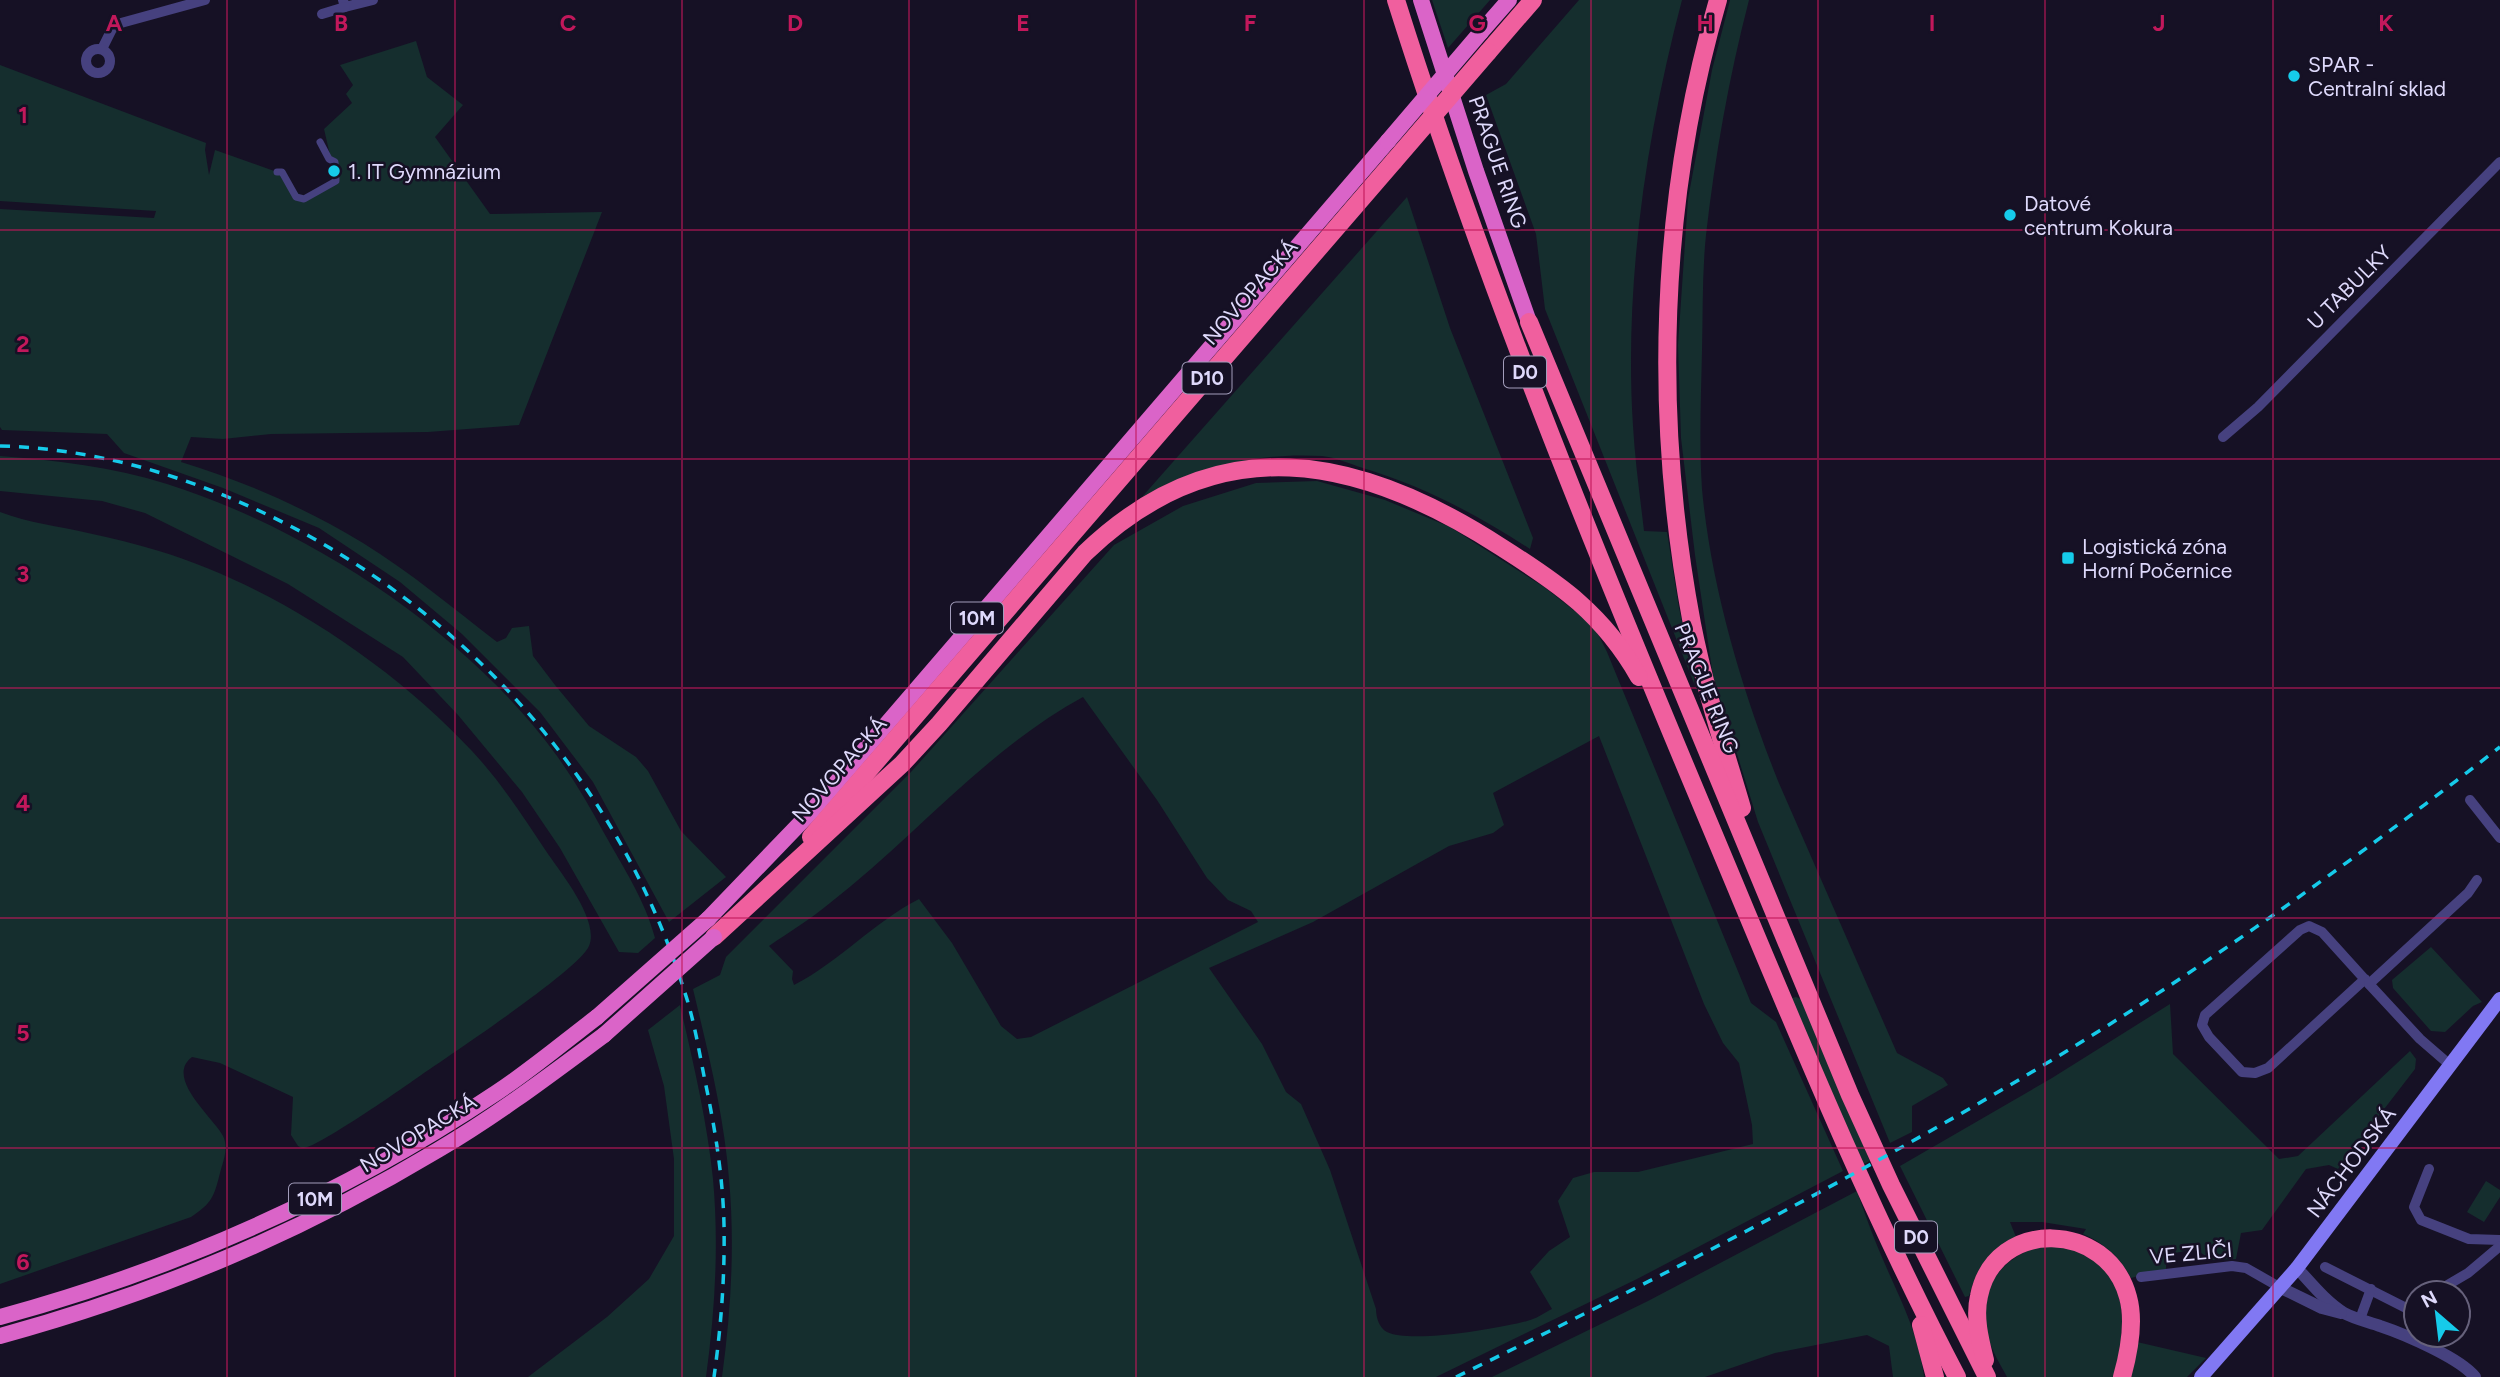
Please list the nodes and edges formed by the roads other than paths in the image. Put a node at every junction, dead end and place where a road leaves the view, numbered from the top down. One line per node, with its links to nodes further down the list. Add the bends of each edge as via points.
1 (205, 0): 10 (street, via 121,23 112,29)
2 (373, 0): 8 (street)
3 (1396, 0): 16 (highway, D0, via 1497,299)
4 (1421, 0): 14 (highway, PRAGUE RING)
5 (1509, 0): 37 (highway, NOVOPACKÁ / 10M, bridge, via 818,803 708,919 597,1017 487,1099 308,1203 161,1266)
6 (1533, 0): 21 (highway, NOVOPACKÁ / D10, bridge, via 821,825)
7 (1718, 0): 20 (highway, via 1693,105 1674,227 1667,352 1669,435 1681,560 1695,638)
8 (344, 4): 9 (street)
9 (322, 14)
10 (102, 50)
11 (320, 142): 13 (street, via 335,162 336,181 304,199 296,197 282,172)
12 (2500, 162): 15 (street, U TABULKY)
13 (277, 172)
14 (1530, 322): 20 (highway, PRAGUE RING / D0)
15 (2223, 437)
16 (1673, 738): 21 (highway, via 1631,663 1601,621 1552,580 1497,544 1448,514 1379,484 1308,468 1245,469 1163,495 1106,533 902,764); 30 (highway, D0)
17 (2470, 800): 18 (street)
18 (2500, 838)
19 (2477, 880): 22 (street)
20 (1775, 915): 43 (highway, PRAGUE RING / D0, via 1891,1185)
21 (714, 937): 39 (highway, NOVOPACKÁ / 10M, bridge, via 604,1035 440,1149 314,1219 172,1282)
22 (2367, 982): 22 (street, via 2322,932 2309,926 2205,1015 2202,1025 2242,1072 2261,1072); 24 (street)
23 (2500, 999): 24 (main road, NÁCHODSKÁ)
24 (2450, 1065): 29 (main road, NÁCHODSKÁ)
25 (2429, 1169): 26 (street, via 2414,1207 2421,1220 2469,1239)
26 (2500, 1240)
27 (2500, 1246): 32 (street)
28 (2325, 1266): 34 (street)
29 (2297, 1268): 33 (main road, NÁCHODSKÁ); 36 (street)
30 (1903, 1271): 41 (highway); 42 (highway, D0)
31 (2141, 1277): 33 (street, VE ZLIČI, via 2232,1266 2246,1268)
32 (2458, 1279)
33 (2281, 1288): 36 (street); 40 (main road, NÁCHODSKÁ)
34 (2371, 1289): 35 (street); 38 (street)
35 (2402, 1303)
36 (2345, 1314): 38 (street)
37 (0, 1317)
38 (2360, 1319): 47 (street, via 2449,1357)
39 (0, 1336)
40 (2231, 1346): 45 (main road); 46 (main road)
41 (1935, 1377)
42 (1958, 1377)
43 (1988, 1377): 44 (highway, via 1978,1317 1982,1284 2010,1250 2051,1238 2076,1241 2099,1252 2123,1283 2131,1321)
44 (2122, 1377)
45 (2195, 1377)
46 (2201, 1377)
47 (2475, 1377)

